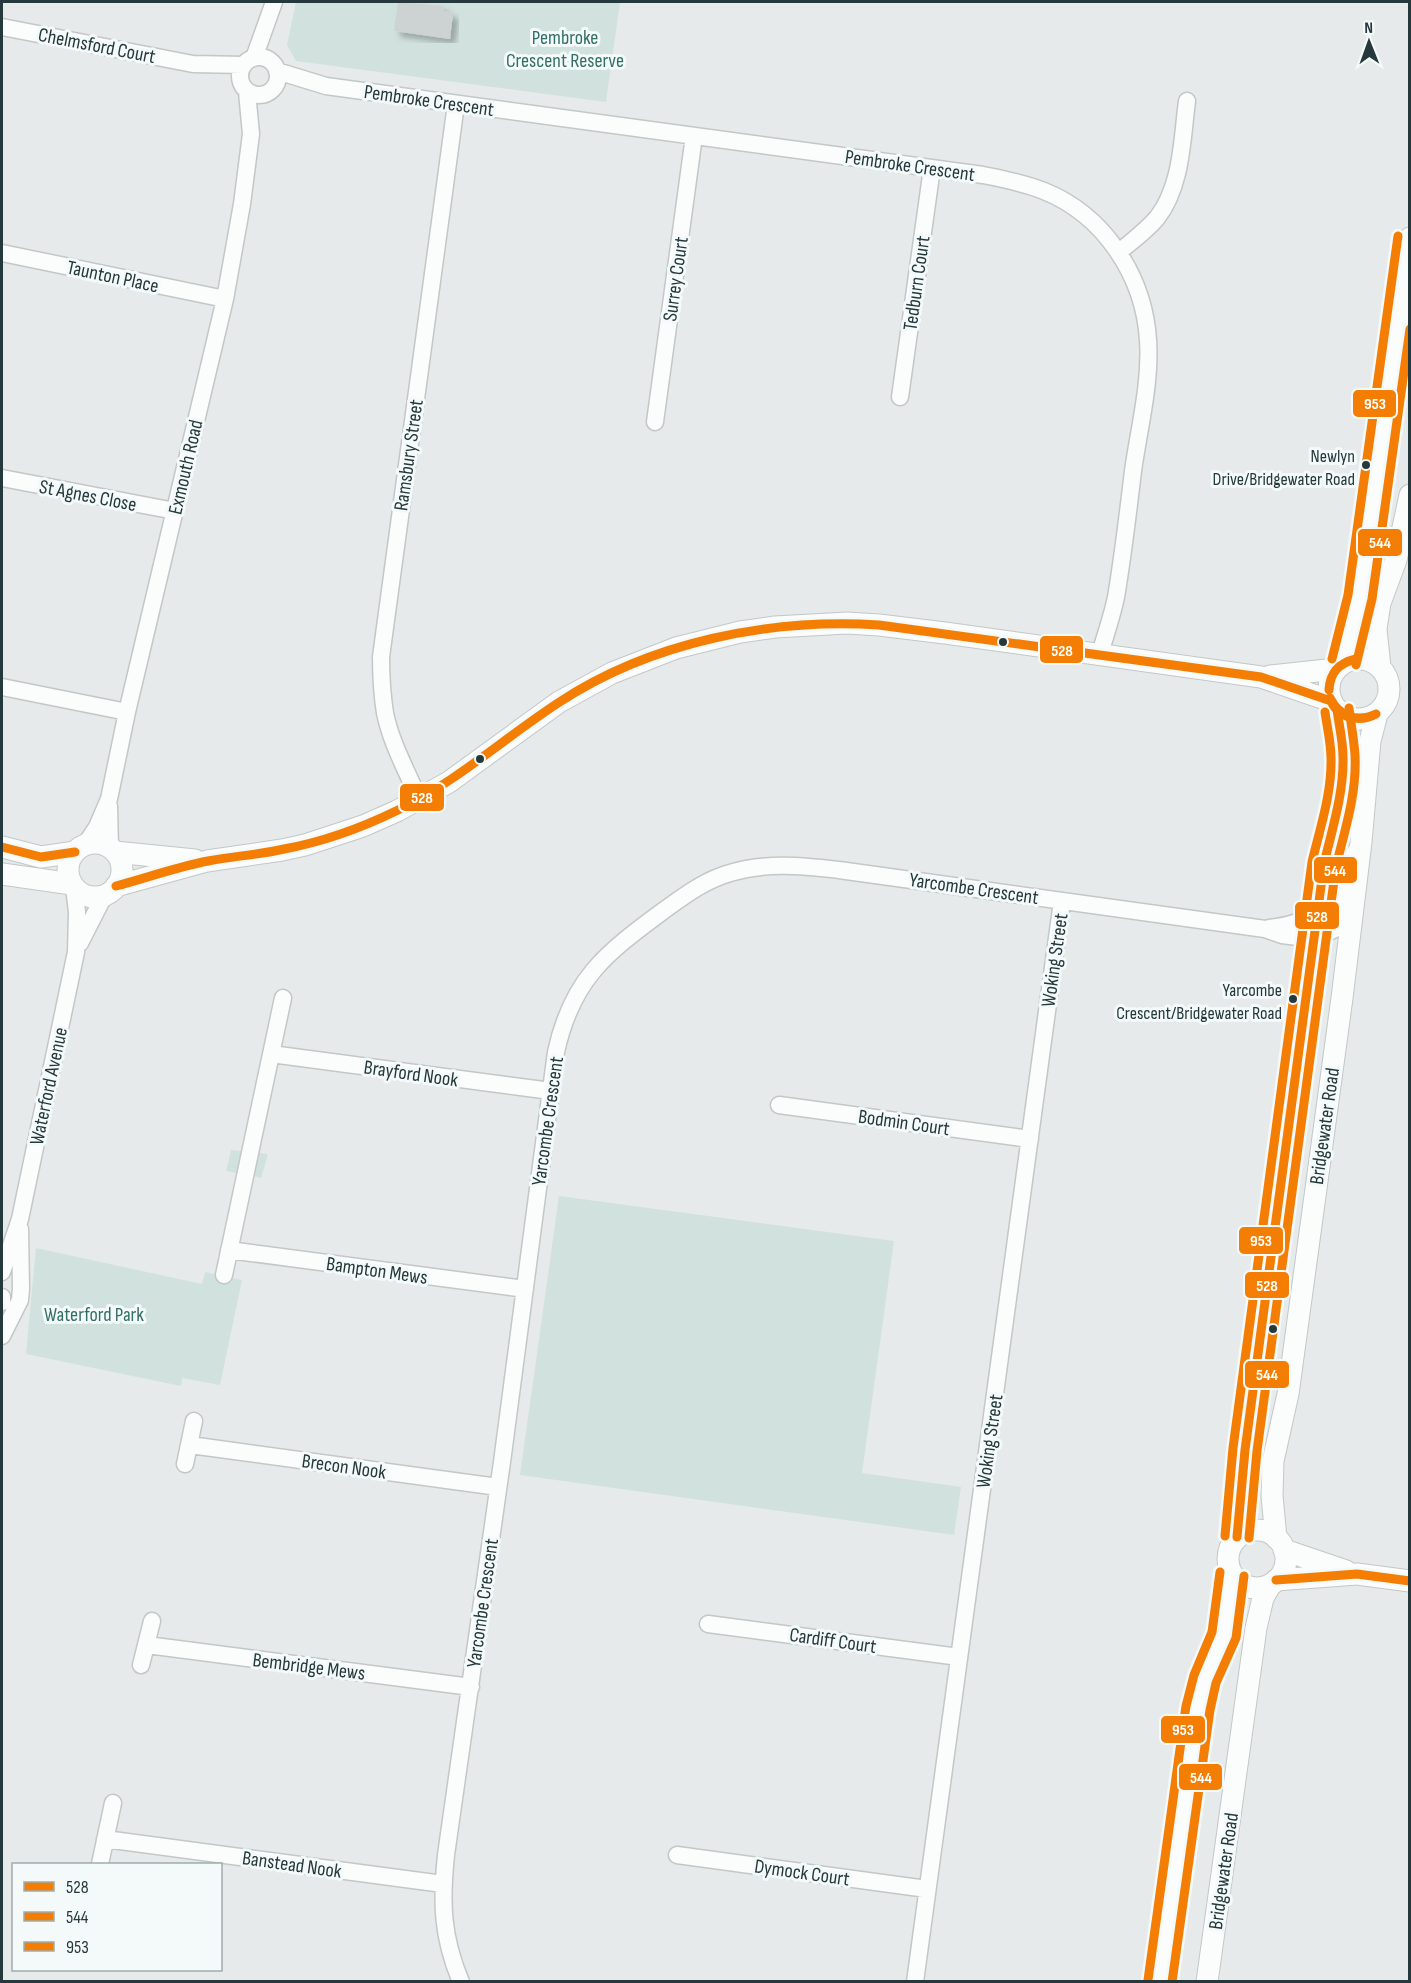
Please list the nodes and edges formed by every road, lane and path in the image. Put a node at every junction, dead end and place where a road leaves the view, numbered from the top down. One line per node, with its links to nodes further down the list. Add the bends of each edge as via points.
1 (273, 6): 3 (street, Exmouth Road)
2 (2, 27): 3 (street, Chelmsford Court, via 194,64)
3 (256, 71): 4 (street, Pembroke Crescent); 5 (street, Exmouth Road, via 278,77); 5 (street, Pembroke Crescent, via 253,94); 8 (street, Exmouth Road)
4 (326, 86): 5 (street, Pembroke Crescent); 7 (street, Pembroke Crescent)
5 (270, 91): 8 (street, Exmouth Road)
6 (1187, 101): 12 (street, via 1176,176 1166,204 1145,231)
7 (456, 104): 9 (street, Pembroke Crescent); 29 (street, Ramsbury Street, via 381,657 382,694 391,734)
8 (251, 134): 14 (street, Exmouth Road)
9 (694, 136): 10 (street, Pembroke Crescent); 16 (street, Surrey Court)
10 (932, 168): 12 (street, Pembroke Crescent, via 1016,181 1046,191 1079,212); 15 (street, Tedburn Court)
11 (1410, 238): 21 (street, via 1362,580 1354,627)
12 (1119, 252): 20 (street, Pembroke Crescent, via 1140,298 1148,357)
13 (2, 253): 14 (street, Taunton Place)
14 (225, 299): 19 (street, Exmouth Road)
15 (900, 397)
16 (655, 422)
17 (2, 478): 19 (street, St Agnes Close)
18 (1410, 495): 22 (street, via 1396,560 1380,603 1376,629)
19 (175, 511): 26 (street, Exmouth Road)
20 (1108, 655): 23 (street); 29 (street, via 869,624 810,624 740,632 665,652 586,686)
21 (1340, 665): 22 (street, via 1363,658); 23 (street, via 1303,674); 25 (street, via 1329,682)
22 (1380, 667): 27 (street, via 1390,691)
23 (1261, 677): 25 (street)
24 (2, 687): 26 (street)
25 (1334, 706): 27 (street, via 1344,715 1361,719); 39 (street, Bridgewater Road, via 1343,756 1342,778)
26 (127, 712): 28 (street, Exmouth Road)
27 (1377, 714): 30 (street, Bridgewater Road, via 1370,741)
28 (109, 799): 32 (street, Exmouth Road, via 97,827); 33 (street, Exmouth Road)
29 (419, 800): 34 (street, via 363,826 305,845)
30 (1361, 842): 41 (street, via 1348,863 1338,924); 61 (street, Bridgewater Road, via 1288,1394 1271,1478)
31 (2, 848): 32 (street, via 41,857)
32 (80, 848): 33 (street, via 94,843); 36 (street, via 68,867)
33 (113, 850): 34 (street); 37 (street, via 122,869)
34 (207, 861): 37 (street)
35 (2, 874): 36 (street)
36 (73, 885): 37 (street, via 89,896); 42 (street, Waterford Avenue, via 78,912)
37 (111, 890): 42 (street, Waterford Avenue)
38 (1062, 901): 40 (street, Yarcombe Crescent); 45 (street, Yarcombe Crescent, via 801,866 729,873 689,892 609,953 593,970 578,991 561,1032); 47 (street, Woking Street)
39 (1318, 911): 40 (street, Yarcombe Crescent, via 1304,921); 41 (street, Bridgewater Road)
40 (1265, 929): 41 (street, Yarcombe Crescent)
41 (1314, 939): 60 (street, Bridgewater Road, via 1245,1450)
42 (76, 952): 48 (street, Waterford Avenue)
43 (283, 998): 44 (street)
44 (271, 1054): 45 (street, Brayford Nook); 49 (street)
45 (551, 1092): 52 (street, Yarcombe Crescent)
46 (779, 1105): 47 (street, Bodmin Court)
47 (1030, 1139): 69 (street, Woking Street)
48 (20, 1219): 50 (street, Waterford Avenue); 55 (street, Waterford Avenue, via 20,1300)
49 (230, 1250): 51 (street); 52 (street, Bampton Mews)
50 (2, 1272)
51 (224, 1275)
52 (525, 1289): 59 (street, Yarcombe Crescent)
53 (2, 1297): 54 (street)
54 (2, 1302)
55 (2, 1336)
56 (194, 1421): 57 (street)
57 (190, 1445): 58 (street); 59 (street, Brecon Nook)
58 (185, 1464)
59 (498, 1487): 71 (street, Yarcombe Crescent)
60 (1237, 1537): 61 (street, via 1252,1530 1269,1533); 62 (street, via 1228,1555)
61 (1280, 1544): 63 (street); 65 (street, via 1285,1566)
62 (1232, 1574): 65 (street, via 1254,1587); 80 (street, via 1224,1635 1197,1708)
63 (1357, 1574): 64 (street); 65 (street)
64 (1410, 1581)
65 (1274, 1582): 81 (street, Bridgewater Road, via 1263,1598 1256,1628)
66 (152, 1622): 68 (street)
67 (708, 1624): 69 (street, Cardiff Court)
68 (147, 1645): 70 (street); 71 (street, Bembridge Mews)
69 (959, 1657): 77 (street, Woking Street)
70 (141, 1665)
71 (471, 1688): 76 (street, Yarcombe Crescent)
72 (113, 1803): 73 (street)
73 (105, 1839): 75 (street); 76 (street, Banstead Nook)
74 (677, 1855): 77 (street, Dymock Court)
75 (100, 1863)
76 (443, 1884): 78 (street, Yarcombe Crescent, via 447,1942)
77 (927, 1889): 79 (street, Woking Street)
78 (461, 1982)
79 (915, 1982)
80 (1160, 1982)
81 (1208, 1982)

